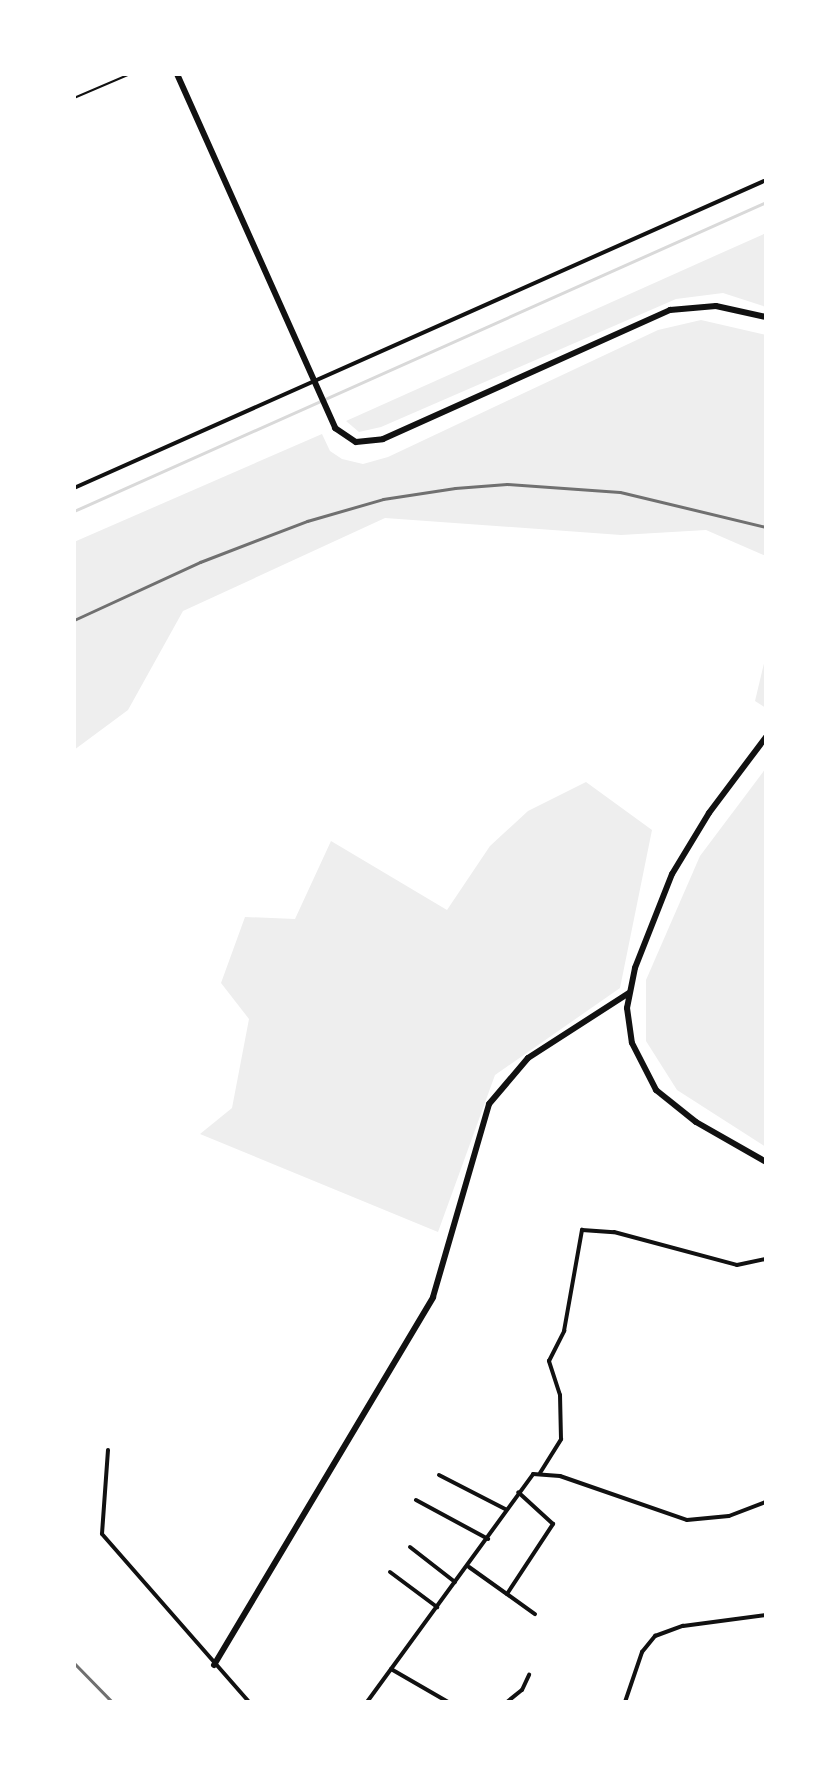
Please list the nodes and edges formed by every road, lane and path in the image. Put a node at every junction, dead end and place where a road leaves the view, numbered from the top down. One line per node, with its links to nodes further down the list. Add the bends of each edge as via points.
1 (130, 74): 3 (lane)
2 (177, 74): 6 (street)
3 (74, 98)
4 (766, 180): 6 (street)
5 (766, 317): 6 (street, via 716,306 670,310 383,439 356,442 335,428)
6 (314, 383): 7 (street)
7 (74, 488)
8 (766, 737): 9 (street, via 709,813 672,874)
9 (629, 993): 10 (street, via 632,1043 656,1090 696,1122); 28 (street, via 528,1058 489,1104 433,1297)
10 (766, 1162)
11 (766, 1259): 13 (street, via 737,1265 614,1232 582,1230 564,1331 549,1361 560,1395 561,1439)
12 (108, 1450): 28 (street, via 102,1534)
13 (540, 1473): 15 (street); 17 (street, via 687,1520 729,1516)
14 (439, 1475): 18 (street)
15 (518, 1492): 18 (street); 24 (street, via 553,1524)
16 (416, 1500): 19 (street)
17 (766, 1502)
18 (507, 1510): 19 (street)
19 (488, 1539): 21 (street)
20 (410, 1547): 23 (street)
21 (469, 1567): 23 (street); 24 (street)
22 (390, 1572): 25 (street)
23 (456, 1582): 25 (street)
24 (507, 1594): 26 (street)
25 (437, 1607): 29 (street)
26 (535, 1614)
27 (766, 1615): 35 (street, via 683,1626 655,1636 639,1658 635,1685)
28 (214, 1665): 31 (street)
29 (391, 1669): 32 (street); 33 (street)
30 (529, 1675): 34 (street, via 522,1690)
31 (249, 1702)
32 (367, 1702)
33 (448, 1702)
34 (507, 1702)
35 (625, 1702)

